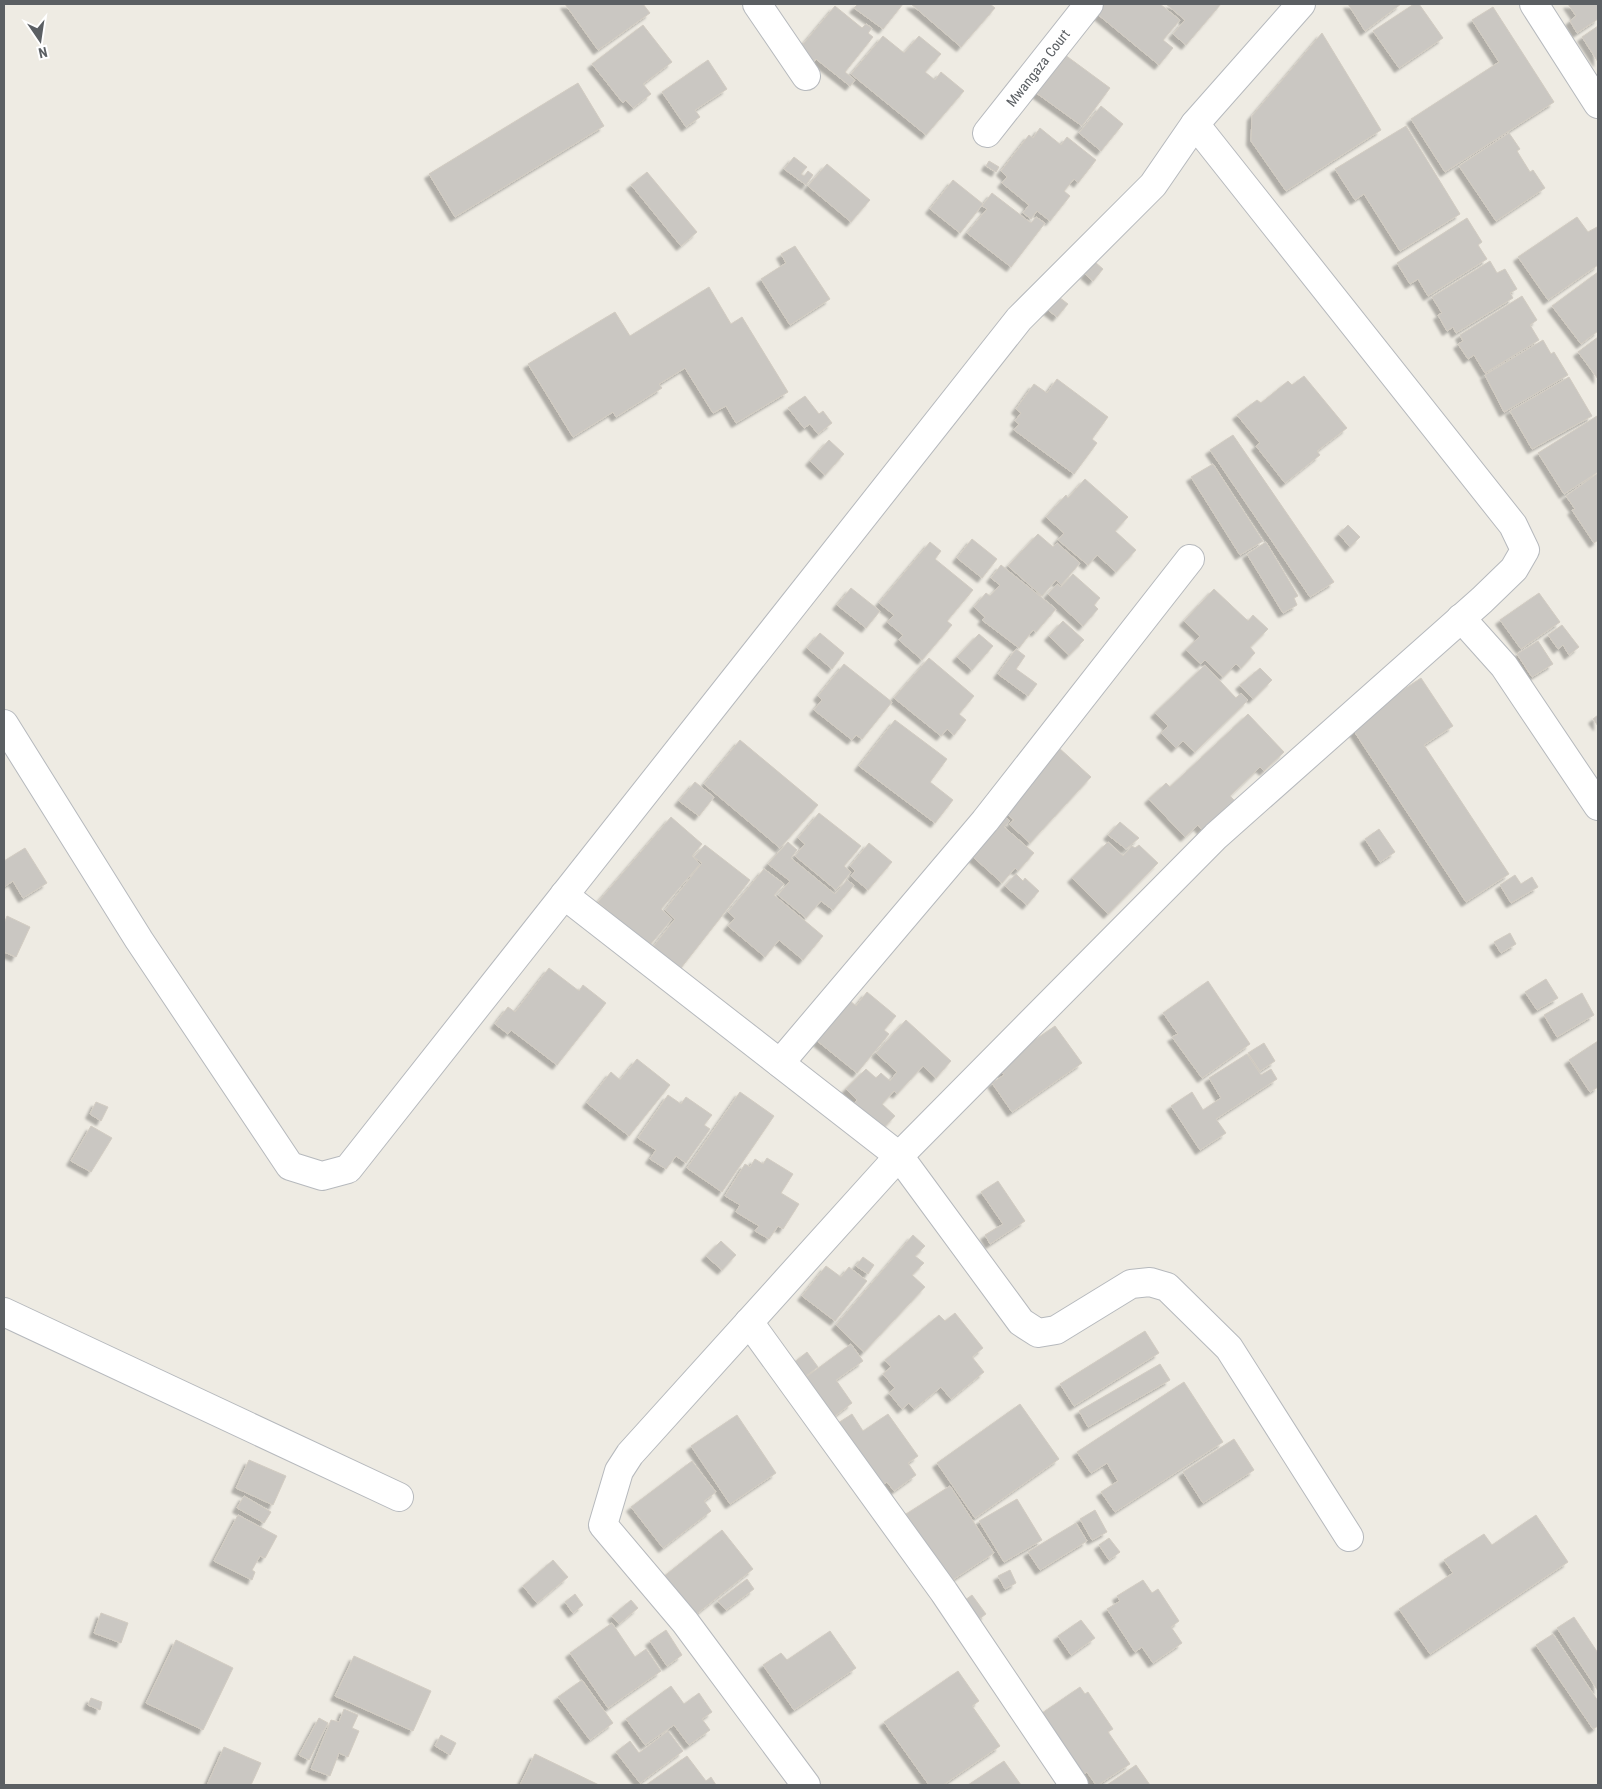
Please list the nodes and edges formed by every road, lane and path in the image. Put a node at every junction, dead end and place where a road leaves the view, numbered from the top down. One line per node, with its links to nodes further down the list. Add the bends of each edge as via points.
1 (757, 4): 5 (street)
2 (1089, 4): 8 (street, Mwangaza Court)
3 (1301, 4): 7 (street)
4 (1534, 4): 6 (street)
5 (806, 76)
6 (1598, 104)
7 (1195, 124): 10 (street, via 1513,525 1525,550 1514,570); 13 (street, via 1153,185 1019,319)
8 (987, 133)
9 (1190, 559): 14 (street, via 985,821)
10 (1460, 618): 12 (street, via 1504,666); 15 (street, via 1216,836)
11 (4, 724): 13 (street, via 139,940 290,1166 322,1176 348,1169)
12 (1598, 806)
13 (564, 895): 14 (street)
14 (780, 1063): 15 (street)
15 (899, 1156): 17 (street); 19 (street, via 1021,1322 1038,1333 1056,1330 1131,1284 1150,1282 1167,1287 1229,1348)
16 (4, 1312): 18 (street)
17 (749, 1322): 20 (street, via 630,1454 619,1471 603,1525 686,1622); 21 (street, via 944,1592)
18 (399, 1497)
19 (1349, 1537)
20 (806, 1785)
21 (1074, 1785)

